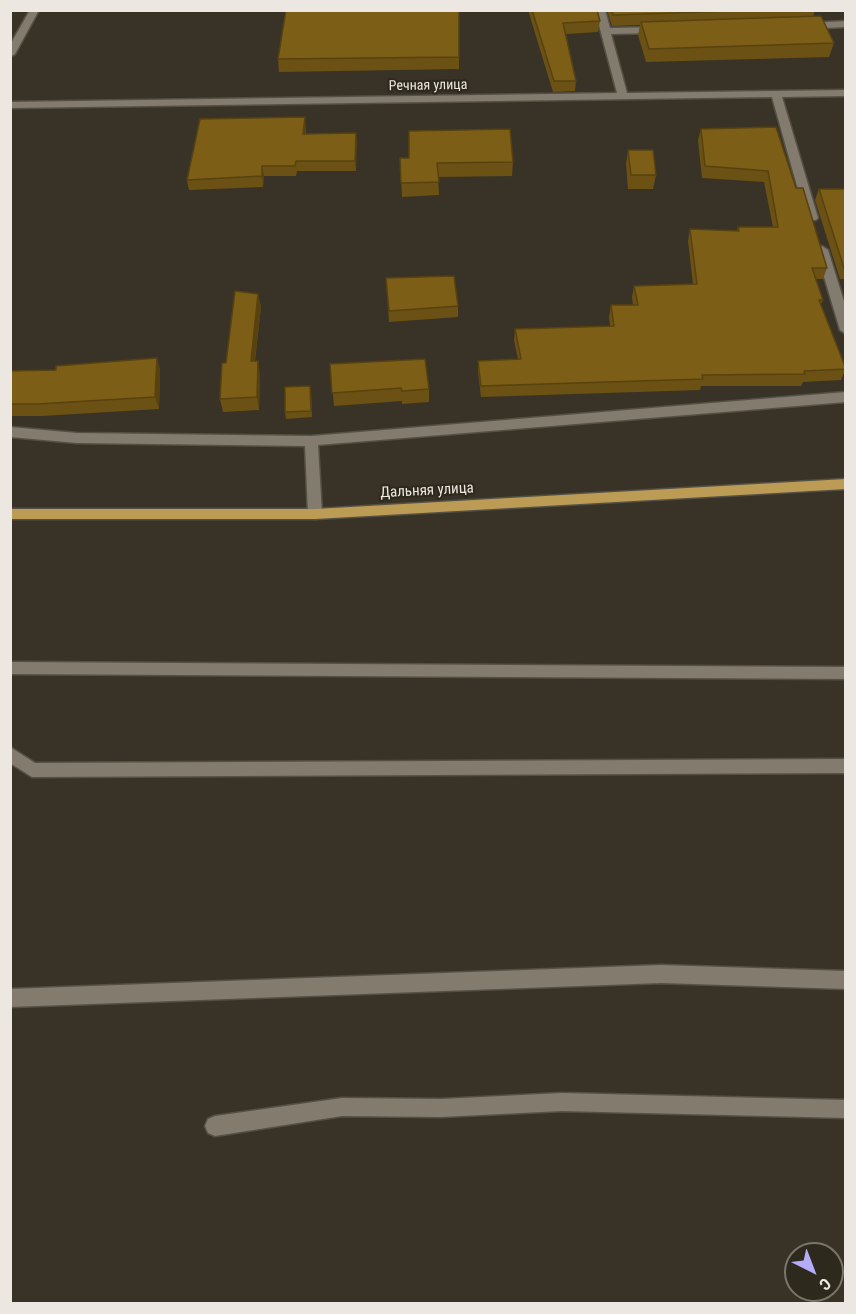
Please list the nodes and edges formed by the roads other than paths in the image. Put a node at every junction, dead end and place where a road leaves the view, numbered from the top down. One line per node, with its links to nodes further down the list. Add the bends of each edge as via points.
1 (35, 10): 7 (street)
2 (600, 10): 6 (street)
3 (846, 24): 4 (street)
4 (800, 26)
5 (674, 29): 6 (street)
6 (605, 31): 10 (street)
7 (10, 54)
8 (846, 93): 9 (street, Речная улица)
9 (776, 94): 10 (street, Речная улица); 12 (street)
10 (623, 96): 11 (street, Речная улица)
11 (10, 105)
12 (846, 330)
13 (846, 397): 15 (street)
14 (10, 432): 15 (street, via 77,438)
15 (311, 441): 18 (street)
16 (846, 484): 18 (main road, Дальняя улица)
17 (10, 514): 18 (main road, Дальняя улица)
18 (315, 514)
19 (10, 668): 20 (street)
20 (846, 673)
21 (10, 754): 22 (street, via 32,770)
22 (846, 766)
23 (846, 980): 24 (street, via 661,974)
24 (10, 998)
25 (846, 1109): 26 (street, via 562,1102 441,1108 342,1107)
26 (215, 1126)

